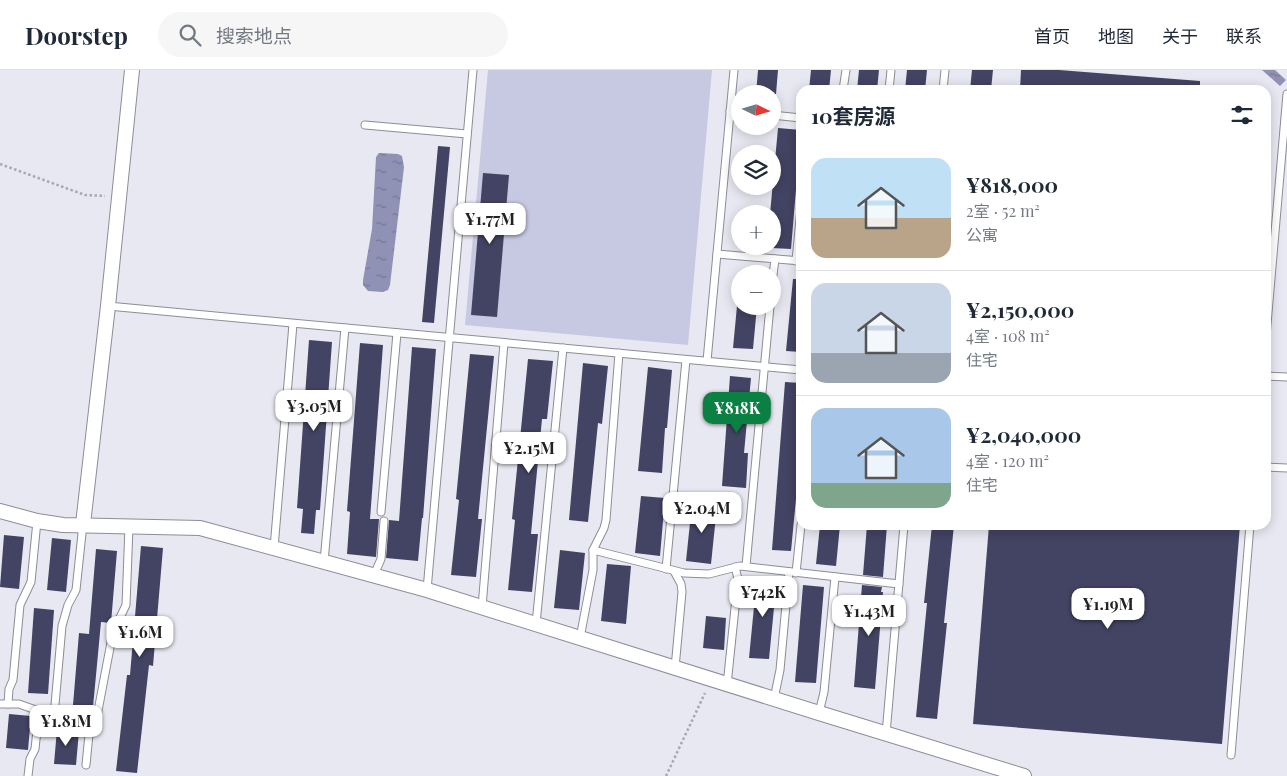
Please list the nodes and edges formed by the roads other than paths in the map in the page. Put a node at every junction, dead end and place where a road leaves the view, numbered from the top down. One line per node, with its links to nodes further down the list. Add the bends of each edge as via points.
1 (132, 70): 21 (street)
2 (473, 70): 15 (lane)
3 (734, 70): 11 (lane)
4 (846, 70): 7 (lane)
5 (891, 70): 8 (lane)
6 (945, 70): 9 (lane)
7 (844, 85)
8 (890, 85)
9 (944, 85)
10 (1287, 94): 20 (lane)
11 (730, 111): 16 (lane)
12 (781, 116): 13 (lane)
13 (796, 117)
14 (365, 125): 15 (lane)
15 (467, 134): 26 (lane)
16 (717, 254): 17 (lane); 31 (lane)
17 (775, 259): 18 (lane); 19 (lane)
18 (796, 261)
19 (774, 265)
20 (1271, 278)
21 (108, 306): 23 (lane); 42 (street)
22 (769, 315): 32 (lane)
23 (293, 324): 24 (lane); 47 (lane)
24 (345, 328): 25 (lane); 49 (lane)
25 (397, 333): 26 (lane); 39 (lane)
26 (450, 338): 27 (lane); 58 (lane)
27 (504, 343): 28 (lane); 59 (lane)
28 (563, 348): 29 (lane); 60 (lane)
29 (619, 353): 30 (lane); 48 (lane, via 606,520)
30 (686, 360): 31 (lane); 52 (lane)
31 (707, 362): 32 (lane)
32 (764, 367): 33 (lane); 50 (lane)
33 (796, 370)
34 (1271, 376): 35 (lane)
35 (1287, 377)
36 (1271, 467): 37 (lane)
37 (1287, 468)
38 (0, 511): 40 (street)
39 (381, 512)
40 (38, 520): 42 (street, via 63,525); 65 (lane, via 31,582 20,605 13,680)
41 (384, 521): 55 (lane, via 381,559)
42 (83, 524): 43 (street); 68 (lane, via 76,590 62,626)
43 (129, 526): 47 (street, via 200,528); 69 (lane, via 126,605 113,632 98,716)
44 (800, 530): 54 (lane)
45 (904, 530): 57 (lane)
46 (1250, 530): 71 (lane)
47 (274, 548): 49 (street)
48 (593, 550): 52 (lane); 61 (lane)
49 (324, 562): 55 (street)
50 (746, 566): 51 (lane); 54 (lane)
51 (735, 567): 53 (lane, via 708,574); 63 (lane, via 738,579)
52 (666, 569): 53 (lane)
53 (674, 571): 62 (lane, via 682,592)
54 (793, 573): 56 (lane); 64 (lane)
55 (374, 576): 58 (street)
56 (834, 577): 57 (lane); 67 (lane, via 824,692)
57 (899, 584): 70 (lane)
58 (428, 590): 59 (street)
59 (482, 608): 60 (street)
60 (536, 624): 61 (street)
61 (580, 638): 62 (street)
62 (675, 668): 63 (street)
63 (727, 685): 64 (street)
64 (774, 699): 67 (street)
65 (4, 704): 66 (lane, via 19,704)
66 (39, 711): 68 (lane); 73 (lane)
67 (819, 713): 70 (street)
68 (54, 716): 69 (lane)
69 (90, 724): 72 (lane)
70 (886, 734): 74 (street)
71 (1231, 755)
72 (86, 765)
73 (28, 776)
74 (1024, 776)

